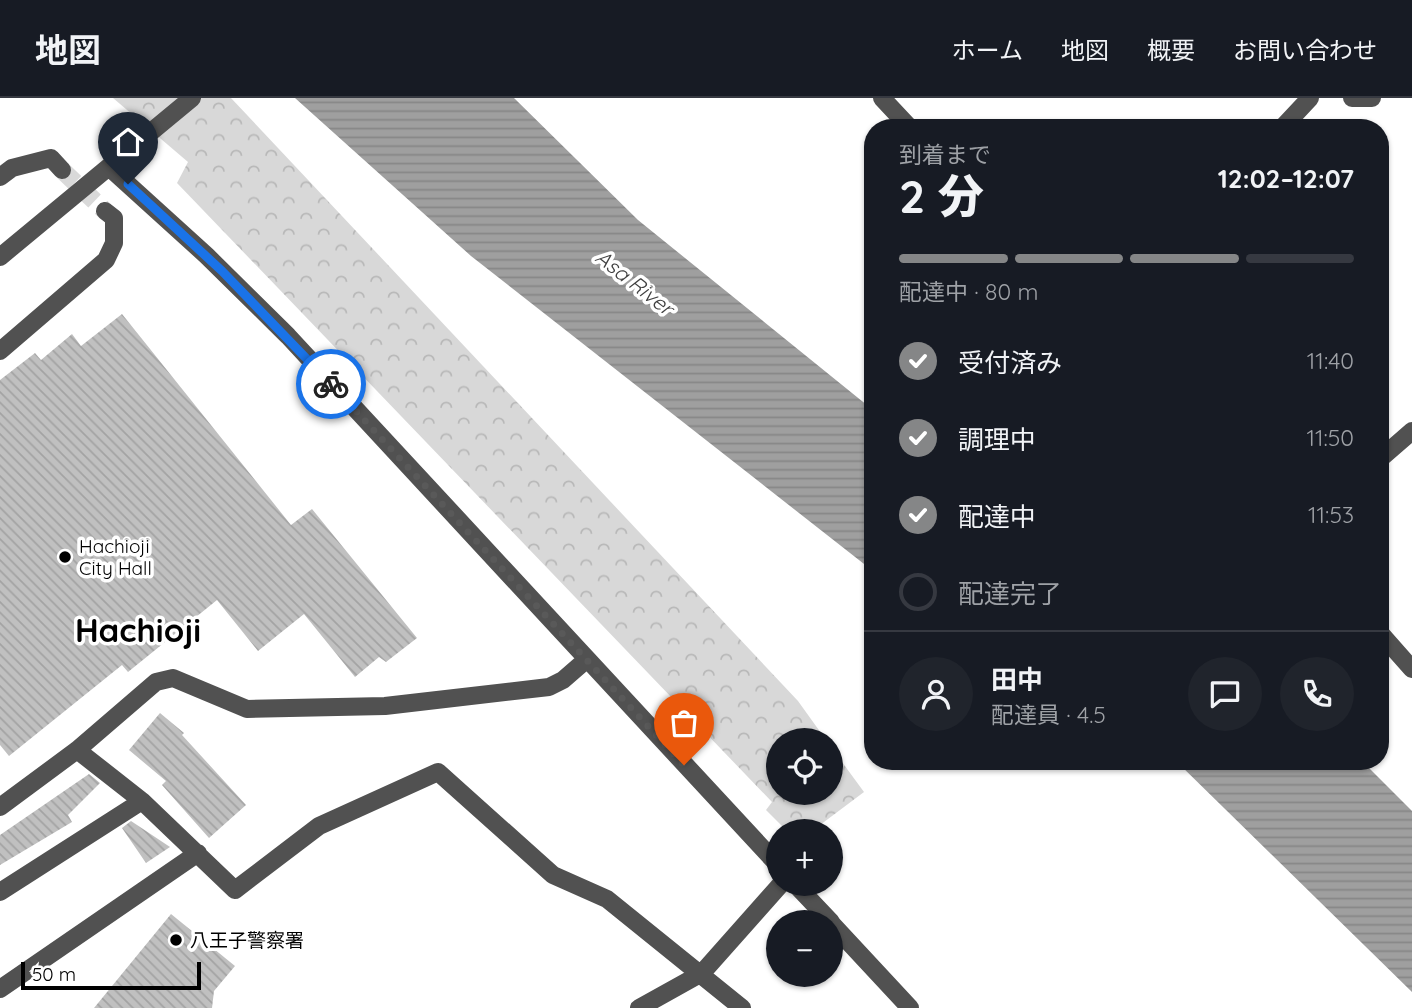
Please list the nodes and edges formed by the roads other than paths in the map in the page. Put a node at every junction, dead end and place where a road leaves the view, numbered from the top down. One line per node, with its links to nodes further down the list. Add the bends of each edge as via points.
1 (192, 98): 8 (street)
2 (882, 98): 6 (street)
3 (1310, 98): 7 (street)
4 (1352, 98): 5 (street)
5 (1372, 98)
6 (902, 119)
7 (1290, 119)
8 (114, 165): 12 (street); 17 (street, via 288,336)
9 (62, 170): 10 (street, via 51,158 12,168)
10 (0, 177)
11 (105, 211): 13 (street, via 114,218 114,243 106,260)
12 (0, 257)
13 (0, 351)
14 (1412, 430): 15 (street)
15 (1389, 451)
16 (1389, 643): 18 (street)
17 (586, 660): 19 (street, via 549,687 332,709 247,709 173,678 156,682); 22 (street)
18 (1412, 668)
19 (77, 750): 20 (street); 21 (street)
20 (142, 801): 23 (street); 24 (street)
21 (0, 807)
22 (766, 852)
23 (198, 853): 29 (street, via 235,890 319,826 438,772 553,875 607,898); 30 (street)
24 (0, 892)
25 (770, 896): 29 (street)
26 (806, 896): 27 (street)
27 (820, 910)
28 (843, 935): 33 (street)
29 (702, 972): 31 (street); 32 (street)
30 (0, 989)
31 (639, 1008)
32 (742, 1008)
33 (910, 1008)

